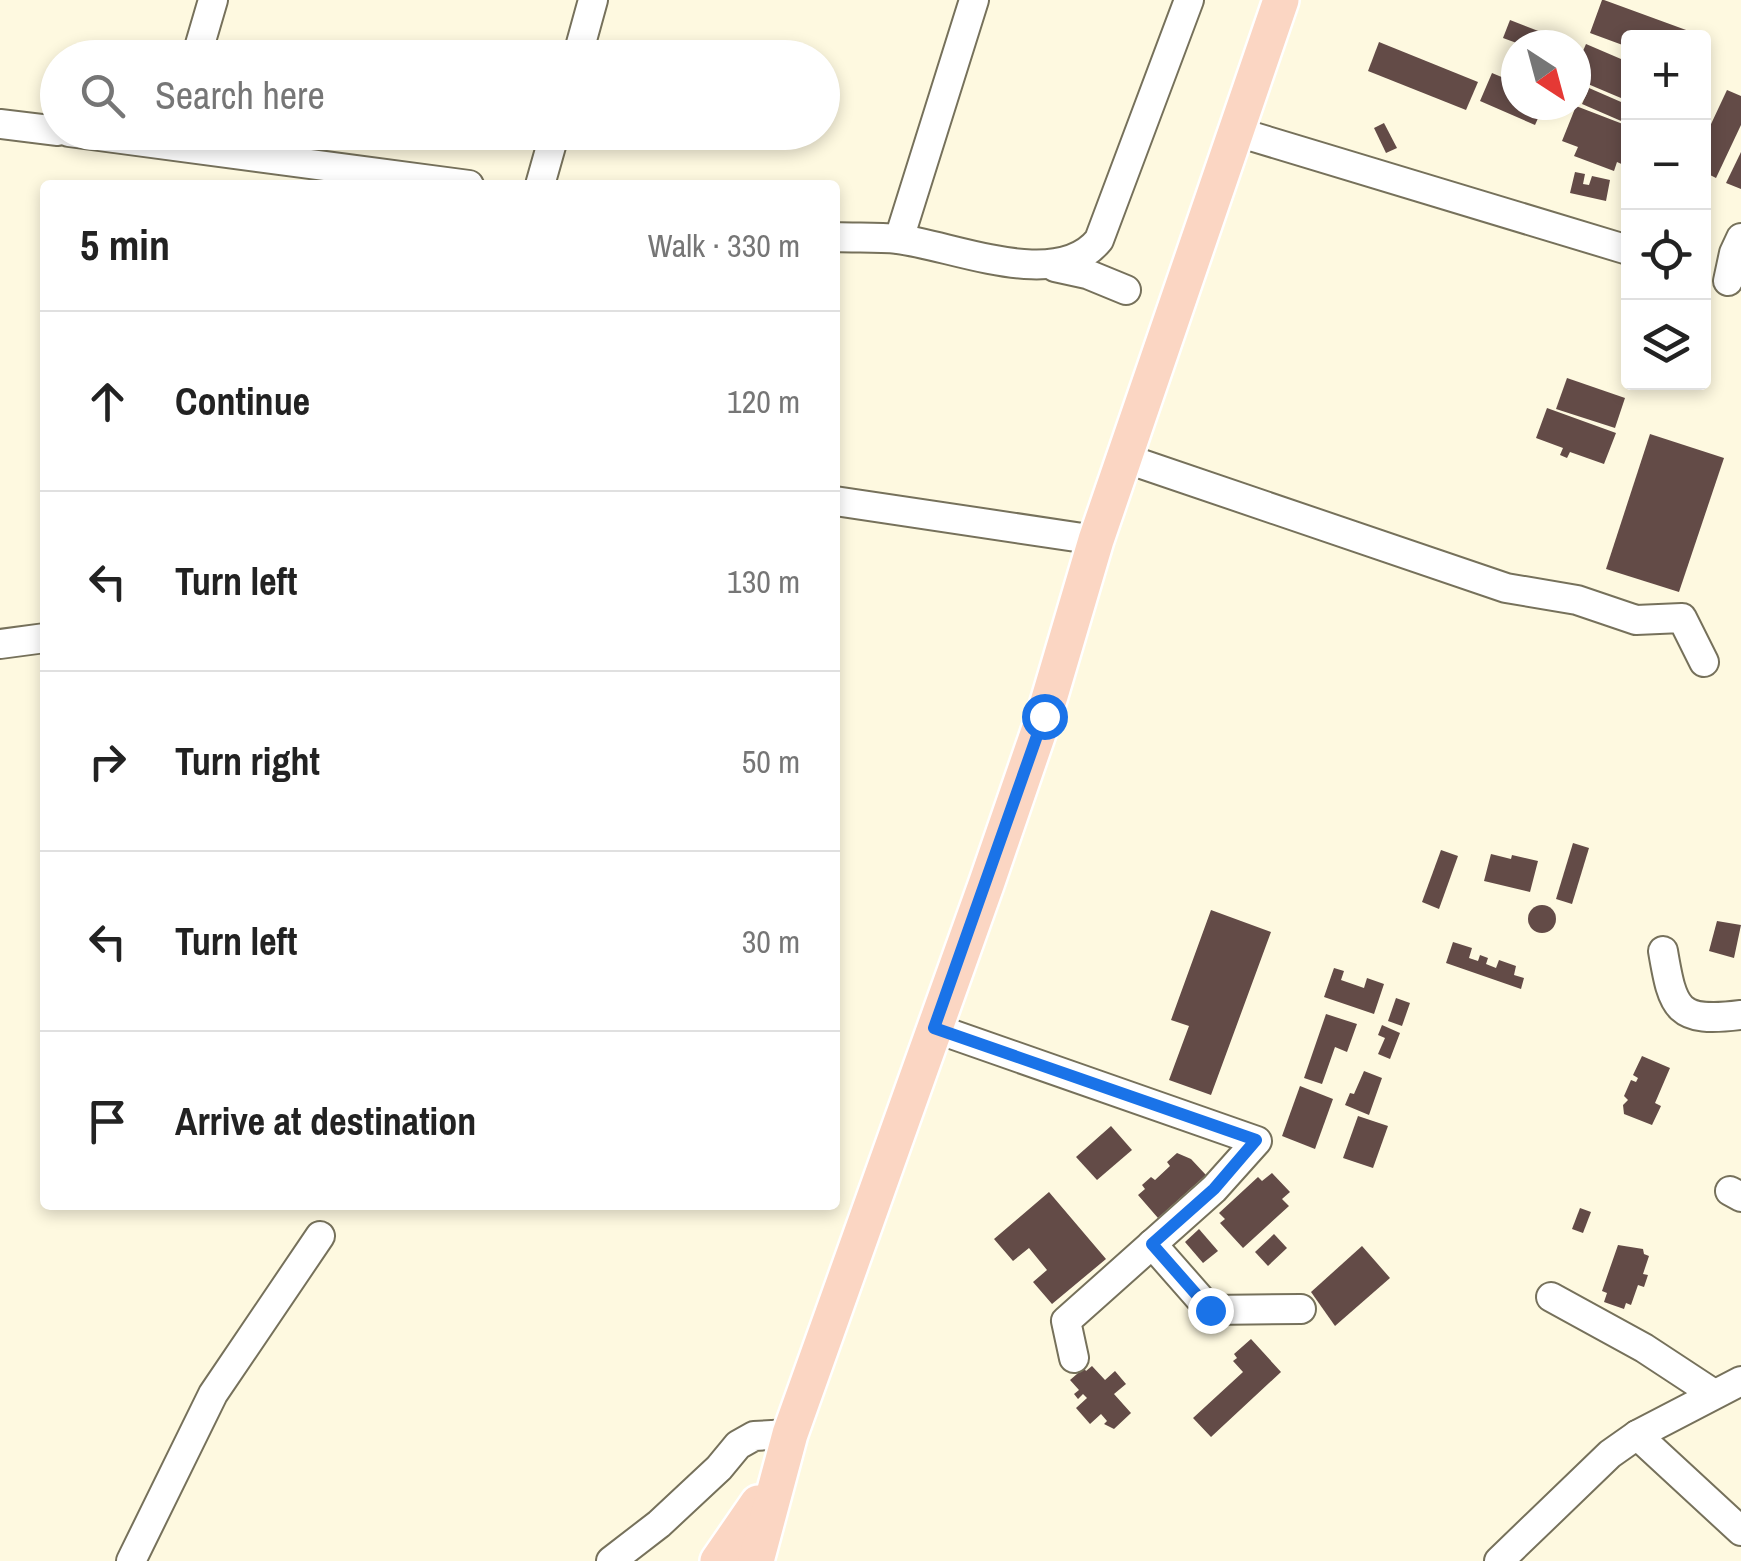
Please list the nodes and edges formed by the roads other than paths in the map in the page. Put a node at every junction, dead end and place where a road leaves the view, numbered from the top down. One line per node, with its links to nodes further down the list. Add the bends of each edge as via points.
1 (213, 0): 6 (street)
2 (593, 0): 7 (street)
3 (974, 0): 17 (street)
4 (1188, 0): 19 (street, via 1099,240 1073,261)
5 (1276, 2): 10 (main road)
6 (201, 40)
7 (582, 40)
8 (0, 124): 9 (street)
9 (40, 129)
10 (1234, 131): 18 (street); 22 (main road)
11 (246, 150): 13 (street)
12 (550, 150): 14 (street)
13 (437, 180)
14 (541, 180)
15 (840, 238): 17 (street)
16 (1741, 238): 20 (street)
17 (899, 240): 19 (street)
18 (1621, 248)
19 (1044, 264): 21 (street)
20 (1724, 280)
21 (1126, 290)
22 (1124, 458): 24 (main road); 27 (street, via 1506,588 1577,600 1636,620 1682,618)
23 (840, 502): 24 (street)
24 (1096, 540): 30 (main road, via 1044,716)
25 (40, 639): 26 (street)
26 (0, 644)
27 (1704, 662)
28 (1663, 951): 29 (street, via 1670,994 1690,1016)
29 (1741, 1015)
30 (934, 1028): 32 (street, via 1256,1140); 39 (main road)
31 (320, 1236): 42 (street, via 213,1394)
32 (1152, 1244): 34 (street, via 1210,1310); 35 (street, via 1066,1321)
33 (1552, 1297): 37 (street)
34 (1301, 1309)
35 (1074, 1358)
36 (1741, 1381): 37 (street)
37 (1714, 1394): 38 (street)
38 (1637, 1435): 41 (street); 48 (street)
39 (788, 1438): 40 (main road); 43 (street, via 754,1436 738,1444 660,1524); 46 (main road); 47 (main road, via 788,1480)
40 (758, 1503): 44 (main road); 45 (main road)
41 (1741, 1531)
42 (131, 1561)
43 (610, 1561)
44 (718, 1561)
45 (734, 1561)
46 (756, 1561)
47 (772, 1561)
48 (1499, 1561)

